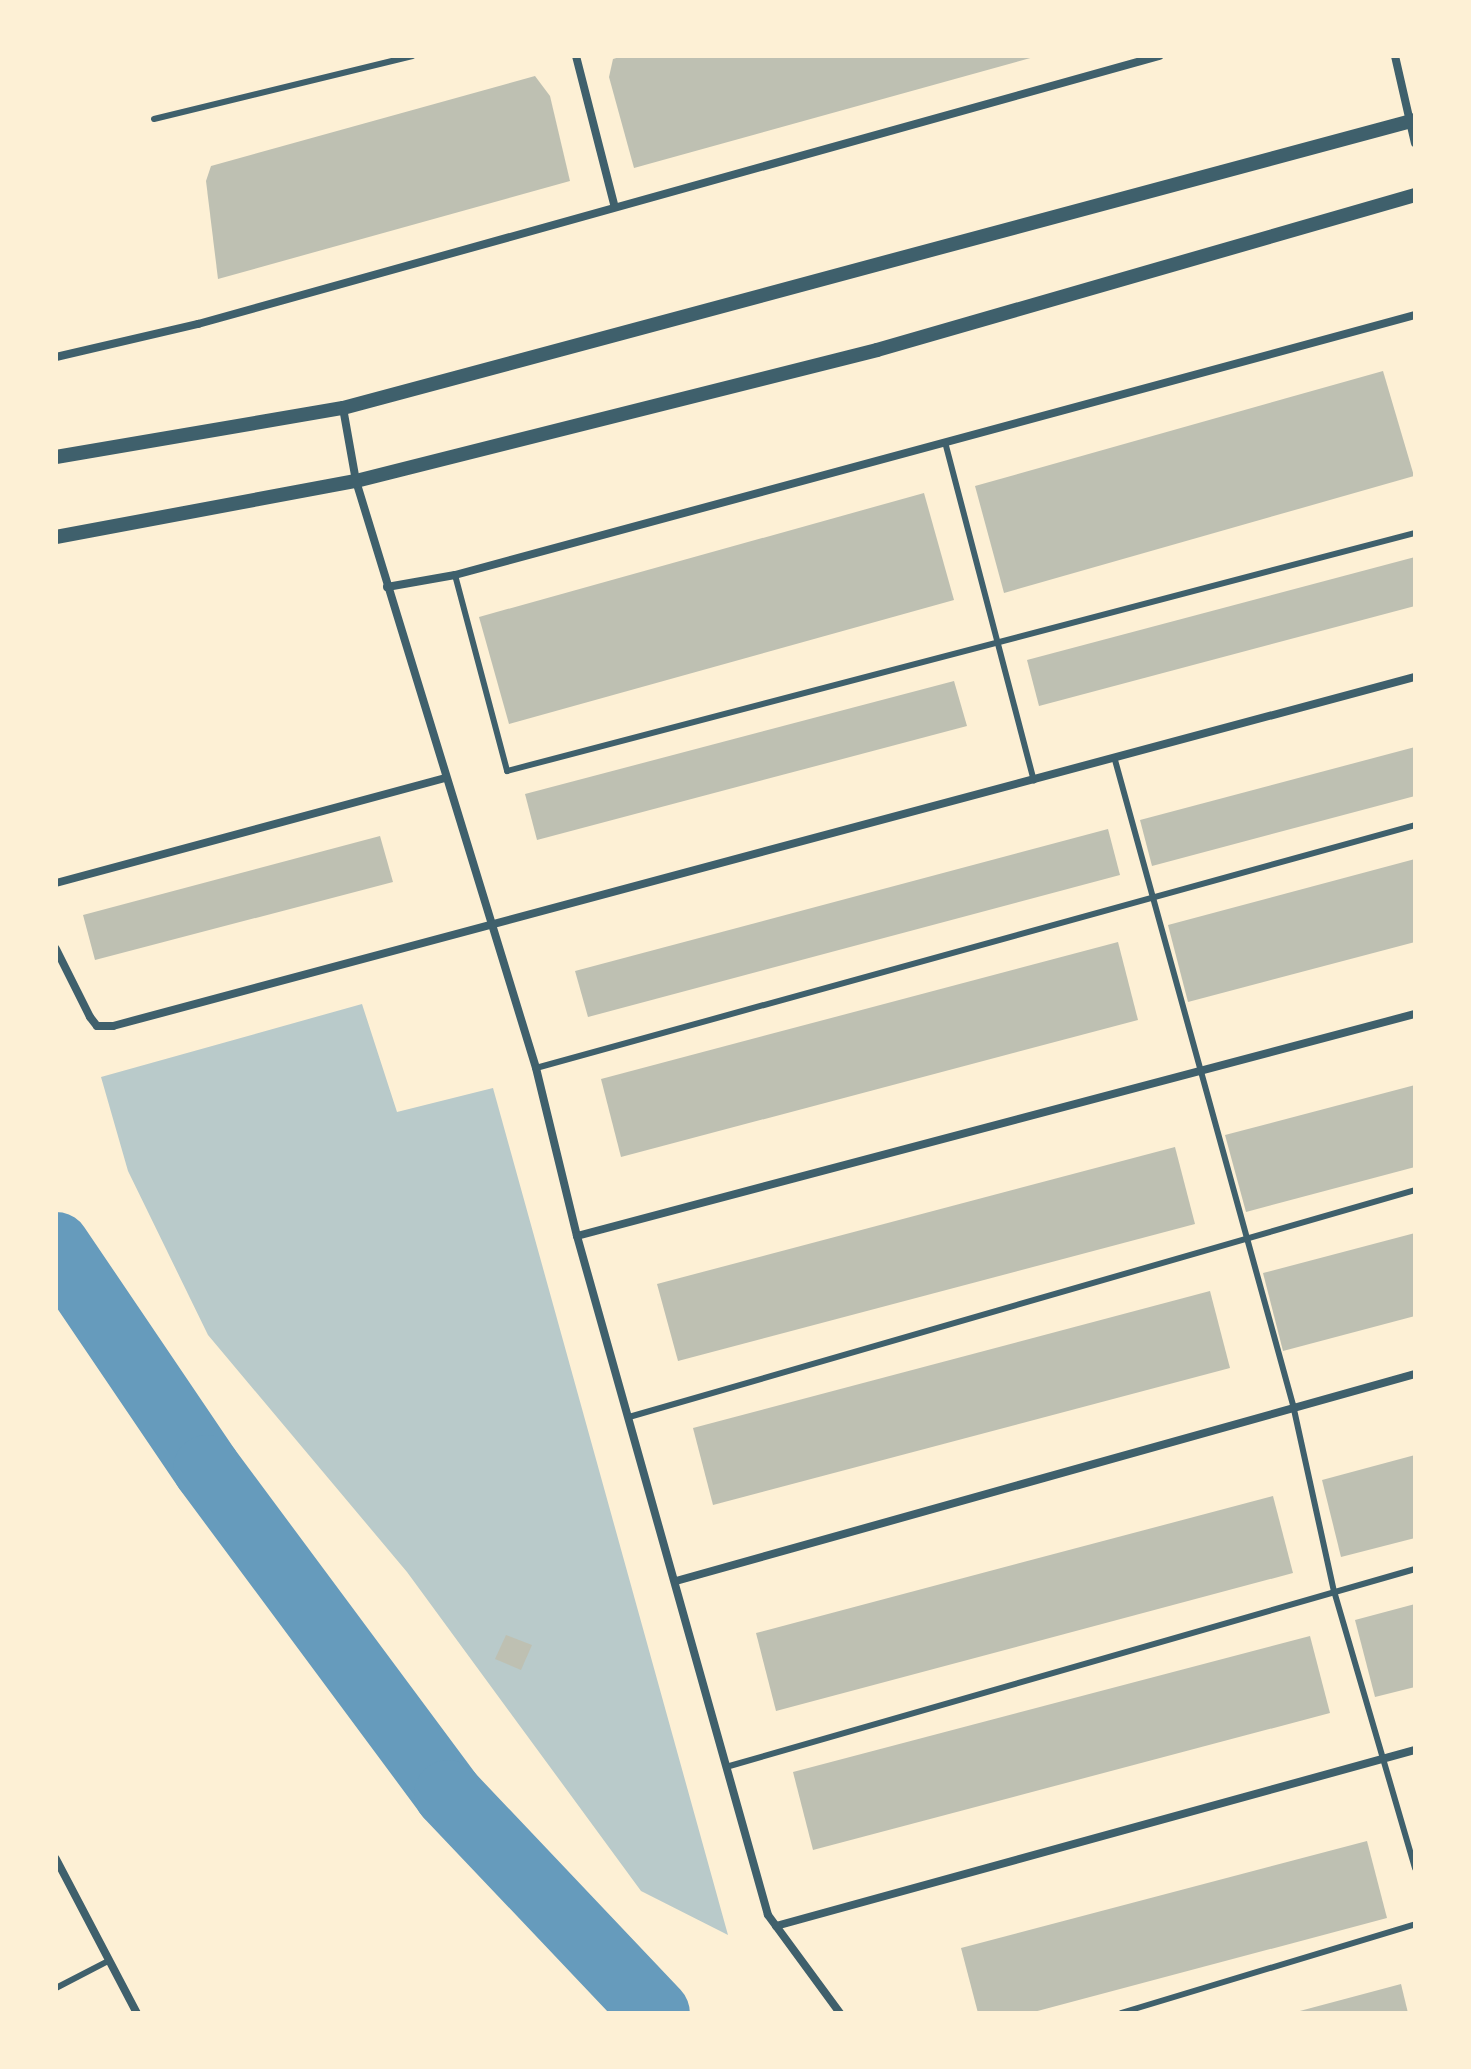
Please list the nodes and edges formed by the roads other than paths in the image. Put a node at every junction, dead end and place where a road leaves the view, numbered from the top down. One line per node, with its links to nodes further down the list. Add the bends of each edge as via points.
1 (412, 56): 5 (lane)
2 (576, 56): 9 (street)
3 (1159, 56): 9 (street)
4 (1395, 56): 6 (street)
5 (154, 119)
6 (1412, 121): 7 (street); 12 (street)
7 (1415, 143)
8 (1415, 195): 15 (street, via 877,350)
9 (614, 204): 11 (street, via 198,324)
10 (1414, 318): 13 (street)
11 (56, 357)
12 (343, 408): 14 (street); 15 (street)
13 (945, 442): 18 (street); 20 (lane)
14 (56, 457)
15 (356, 481): 17 (street); 19 (street)
16 (1415, 533): 20 (lane)
17 (56, 537)
18 (455, 575): 19 (street); 20 (lane, via 507,771)
19 (387, 587): 23 (street)
20 (997, 642): 24 (lane)
21 (1415, 677): 22 (street)
22 (1115, 760): 24 (street); 27 (lane)
23 (446, 778): 26 (street); 28 (street)
24 (1034, 781): 28 (street)
25 (1415, 825): 27 (lane)
26 (56, 883)
27 (1153, 896): 31 (lane); 32 (lane)
28 (493, 922): 29 (street, via 113,1026 97,1026 90,1017); 31 (street)
29 (56, 949)
30 (1415, 1014): 32 (street)
31 (536, 1068): 35 (street)
32 (1199, 1069): 34 (lane); 35 (street)
33 (1415, 1190): 34 (lane)
34 (1244, 1235): 37 (lane); 38 (lane)
35 (577, 1236): 38 (street)
36 (1415, 1374): 37 (street)
37 (1293, 1405): 40 (street); 41 (lane)
38 (629, 1417): 40 (street)
39 (1415, 1569): 41 (lane)
40 (676, 1581): 44 (street)
41 (1334, 1591): 43 (lane); 44 (lane)
42 (1415, 1750): 43 (street)
43 (1383, 1758): 46 (lane); 48 (street)
44 (726, 1767): 48 (street)
45 (56, 1859): 49 (street)
46 (1415, 1868)
47 (1415, 1924): 53 (lane)
48 (776, 1926): 52 (street)
49 (108, 1961): 50 (lane); 51 (street)
50 (56, 1988)
51 (137, 2013)
52 (840, 2013)
53 (1121, 2013)

